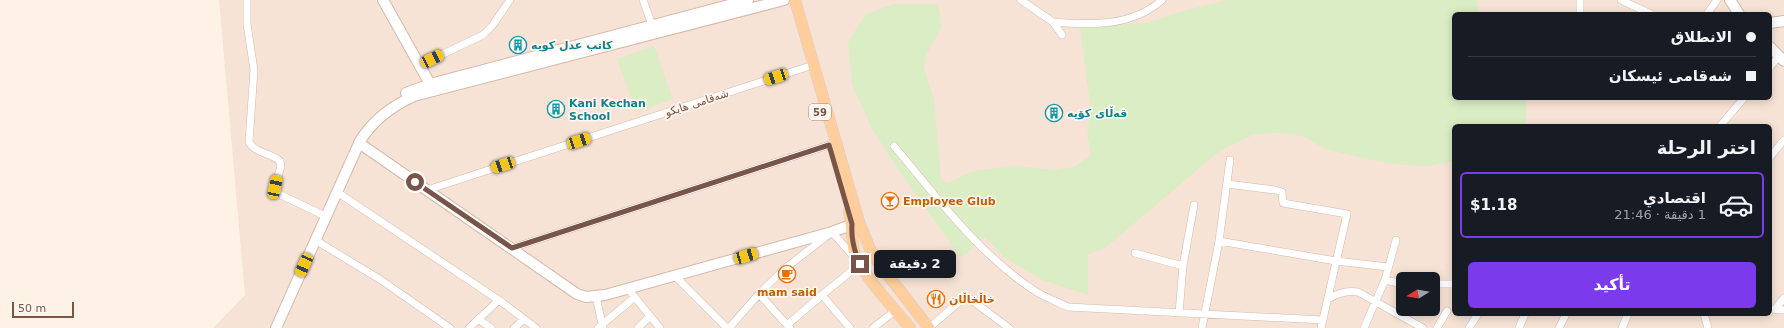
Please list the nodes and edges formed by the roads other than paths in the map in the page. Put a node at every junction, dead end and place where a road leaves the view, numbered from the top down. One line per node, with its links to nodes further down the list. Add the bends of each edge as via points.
1 (247, 0): 42 (street, via 247,24 254,70 249,142 252,147 280,161 275,187 279,194)
2 (383, 0): 28 (street)
3 (510, 0): 28 (street, via 483,35)
4 (643, 0): 22 (street)
5 (748, 0): 22 (street)
6 (784, 0): 28 (street, via 667,29)
7 (788, 0): 27 (main road, 59)
8 (795, 0): 43 (main road, 59)
9 (1021, 0): 20 (street)
10 (1162, 0): 20 (street, via 1139,15 1098,25)
11 (1580, 0): 15 (street)
12 (1621, 0): 16 (street)
13 (1717, 0): 17 (street)
14 (1730, 0): 18 (street)
15 (1580, 12)
16 (1646, 12)
17 (1708, 12)
18 (1738, 12)
19 (1784, 21): 21 (street)
20 (1053, 22): 23 (street)
21 (1772, 22)
22 (652, 25): 28 (street)
23 (1062, 35)
24 (1772, 49): 25 (street)
25 (1782, 58): 26 (street)
26 (1772, 66)
27 (807, 67): 34 (main road, 59); 39 (street, شه‌قامی هایكو)
28 (430, 78): 29 (street); 29 (street, via 426,90)
29 (419, 90): 33 (street, via 389,110 367,130)
30 (1742, 100): 31 (street)
31 (1722, 124)
32 (1784, 140): 36 (street)
33 (359, 142): 39 (street); 40 (street)
34 (829, 145): 43 (main road, 59); 48 (street)
35 (894, 146): 73 (street, via 947,211 982,248 997,263 1033,290 1068,307)
36 (1772, 155)
37 (1230, 160): 38 (street)
38 (1227, 184): 47 (street); 51 (street, via 1276,190 1282,192 1283,203 1347,214)
39 (426, 190): 48 (street)
40 (337, 192): 42 (street); 67 (street)
41 (1194, 205): 53 (street)
42 (325, 216): 45 (street)
43 (855, 223): 44 (street); 50 (main road, 59); 52 (main road, 59, via 852,241)
44 (832, 232): 52 (street); 55 (street); 61 (street, via 783,270)
45 (315, 240): 86 (street); 87 (street, via 381,280)
46 (1396, 240): 54 (street)
47 (1219, 241): 51 (street); 74 (street)
48 (512, 248): 63 (street, via 577,294)
49 (1135, 253): 53 (street)
50 (873, 254): 52 (main road); 98 (main road, 59)
51 (1336, 261): 54 (street); 66 (street)
52 (860, 264): 62 (street); 70 (main road, 59)
53 (1183, 266): 73 (street)
54 (1388, 267): 56 (street)
55 (676, 276): 60 (street); 94 (street)
56 (1385, 280): 57 (street); 68 (street)
57 (1396, 282)
58 (1440, 284): 59 (street)
59 (1452, 284)
60 (628, 289): 63 (street); 64 (street)
61 (759, 294): 84 (street); 94 (street)
62 (822, 295): 84 (street); 95 (street)
63 (596, 297): 85 (street)
64 (636, 297): 75 (street); 85 (street)
65 (1784, 298): 69 (street)
66 (1328, 299): 68 (street, via 1350,291 1358,292); 83 (street)
67 (499, 300): 81 (street); 82 (street)
68 (1375, 301): 102 (street); 103 (street)
69 (1773, 309): 71 (street)
70 (896, 310): 96 (street); 97 (main road, 59)
71 (1784, 310)
72 (1447, 311): 104 (street)
73 (1179, 313): 74 (street)
74 (1205, 315): 83 (street); 100 (street)
75 (650, 316): 92 (street); 93 (street)
76 (1477, 316): 105 (street)
77 (1524, 316): 106 (street)
78 (1565, 316): 107 (street)
79 (1627, 316): 108 (street)
80 (1705, 316): 109 (street)
81 (478, 319): 88 (street); 89 (street)
82 (524, 319): 90 (street); 91 (street)
83 (1323, 320): 101 (street)
84 (789, 326)
85 (601, 327)
86 (276, 328)
87 (450, 328)
88 (469, 328)
89 (491, 328)
90 (514, 328)
91 (536, 328)
92 (638, 328)
93 (660, 328)
94 (728, 328)
95 (850, 328)
96 (873, 328)
97 (910, 328)
98 (929, 328): 99 (street, via 966,296)
99 (1009, 328)
100 (1202, 328)
101 (1321, 328)
102 (1364, 328)
103 (1423, 328)
104 (1437, 328)
105 (1469, 328)
106 (1519, 328)
107 (1559, 328)
108 (1622, 328)
109 (1708, 328)

